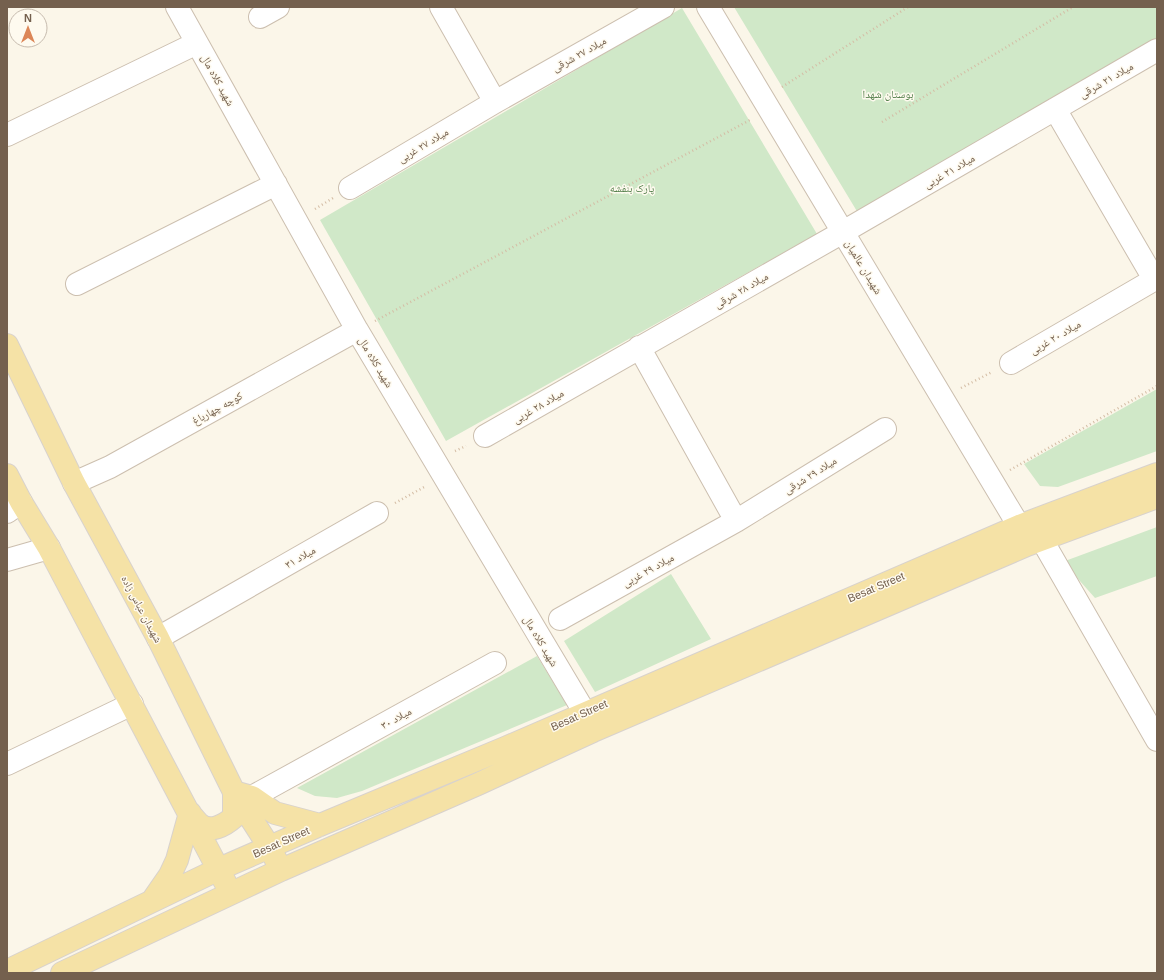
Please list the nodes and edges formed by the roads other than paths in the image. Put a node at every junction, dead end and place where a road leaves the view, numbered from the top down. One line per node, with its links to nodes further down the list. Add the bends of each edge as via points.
1 (177, 7): 5 (street, شهید کلاه مال)
2 (441, 7): 7 (street)
3 (663, 7): 7 (street, میلاد ۲۷ شرقی)
4 (708, 7): 12 (street, شهیدان عالمیان)
5 (197, 42): 9 (street); 10 (street, شهید کلاه مال)
6 (1157, 50): 8 (street, میلاد ۲۱ شرقی)
7 (495, 102): 11 (street, میلاد ۲۷ غربی)
8 (1054, 109): 12 (street, میلاد ۲۱ غربی); 13 (street)
9 (7, 135)
10 (276, 184): 14 (street); 15 (street, شهید کلاه مال)
11 (350, 188)
12 (843, 232): 17 (street, میلاد ۲۸ شرقی); 28 (street, شهیدان عالمیان)
13 (1155, 278): 18 (street, میلاد ۲۰ غربی)
14 (77, 284)
15 (357, 330): 23 (street, کوچه چهارباغ, via 116,463); 36 (street, شهید کلاه مال)
16 (7, 345): 23 (main road, شهیدان عباس زاده)
17 (640, 348): 20 (street, میلاد ۲۸ غربی); 27 (street)
18 (1010, 363)
19 (885, 429): 27 (street, میلاد ۲۹ شرقی)
20 (485, 436)
21 (1157, 474): 28 (main road, Besat Street)
22 (7, 475): 25 (main road)
23 (74, 483): 33 (main road, شهیدان عباس زاده)
24 (1157, 497): 29 (main road, Besat Street)
25 (14, 507): 30 (main road)
26 (378, 513): 33 (street, میلاد ۳۱)
27 (736, 521): 32 (street, میلاد ۲۹ غربی)
28 (1019, 526): 36 (main road, Besat Street)
29 (1042, 540): 37 (street); 44 (main road, Besat Street, via 593,732)
30 (49, 548): 31 (street); 35 (main road)
31 (7, 560)
32 (560, 619)
33 (158, 638): 39 (main road, شهیدان عباس زاده)
34 (495, 663): 39 (street, میلاد ۳۰)
35 (132, 704): 38 (street); 40 (main road)
36 (584, 713): 41 (main road, Besat Street)
37 (1157, 740)
38 (7, 764)
39 (243, 795): 40 (main road, via 234,817 219,828 200,825); 41 (main road, via 275,813); 42 (main road, شهیدان عباس زاده)
40 (190, 813): 43 (main road); 46 (main road, via 177,860 170,875)
41 (320, 825): 42 (main road, Besat Street)
42 (270, 848): 43 (main road, Besat Street); 44 (main road, شهیدان عباس زاده)
43 (219, 869): 45 (main road); 46 (main road, Besat Street)
44 (281, 870): 45 (main road, Besat Street)
45 (231, 895): 48 (main road, Besat Street)
46 (149, 904): 47 (main road, Besat Street)
47 (7, 971)
48 (62, 973)

